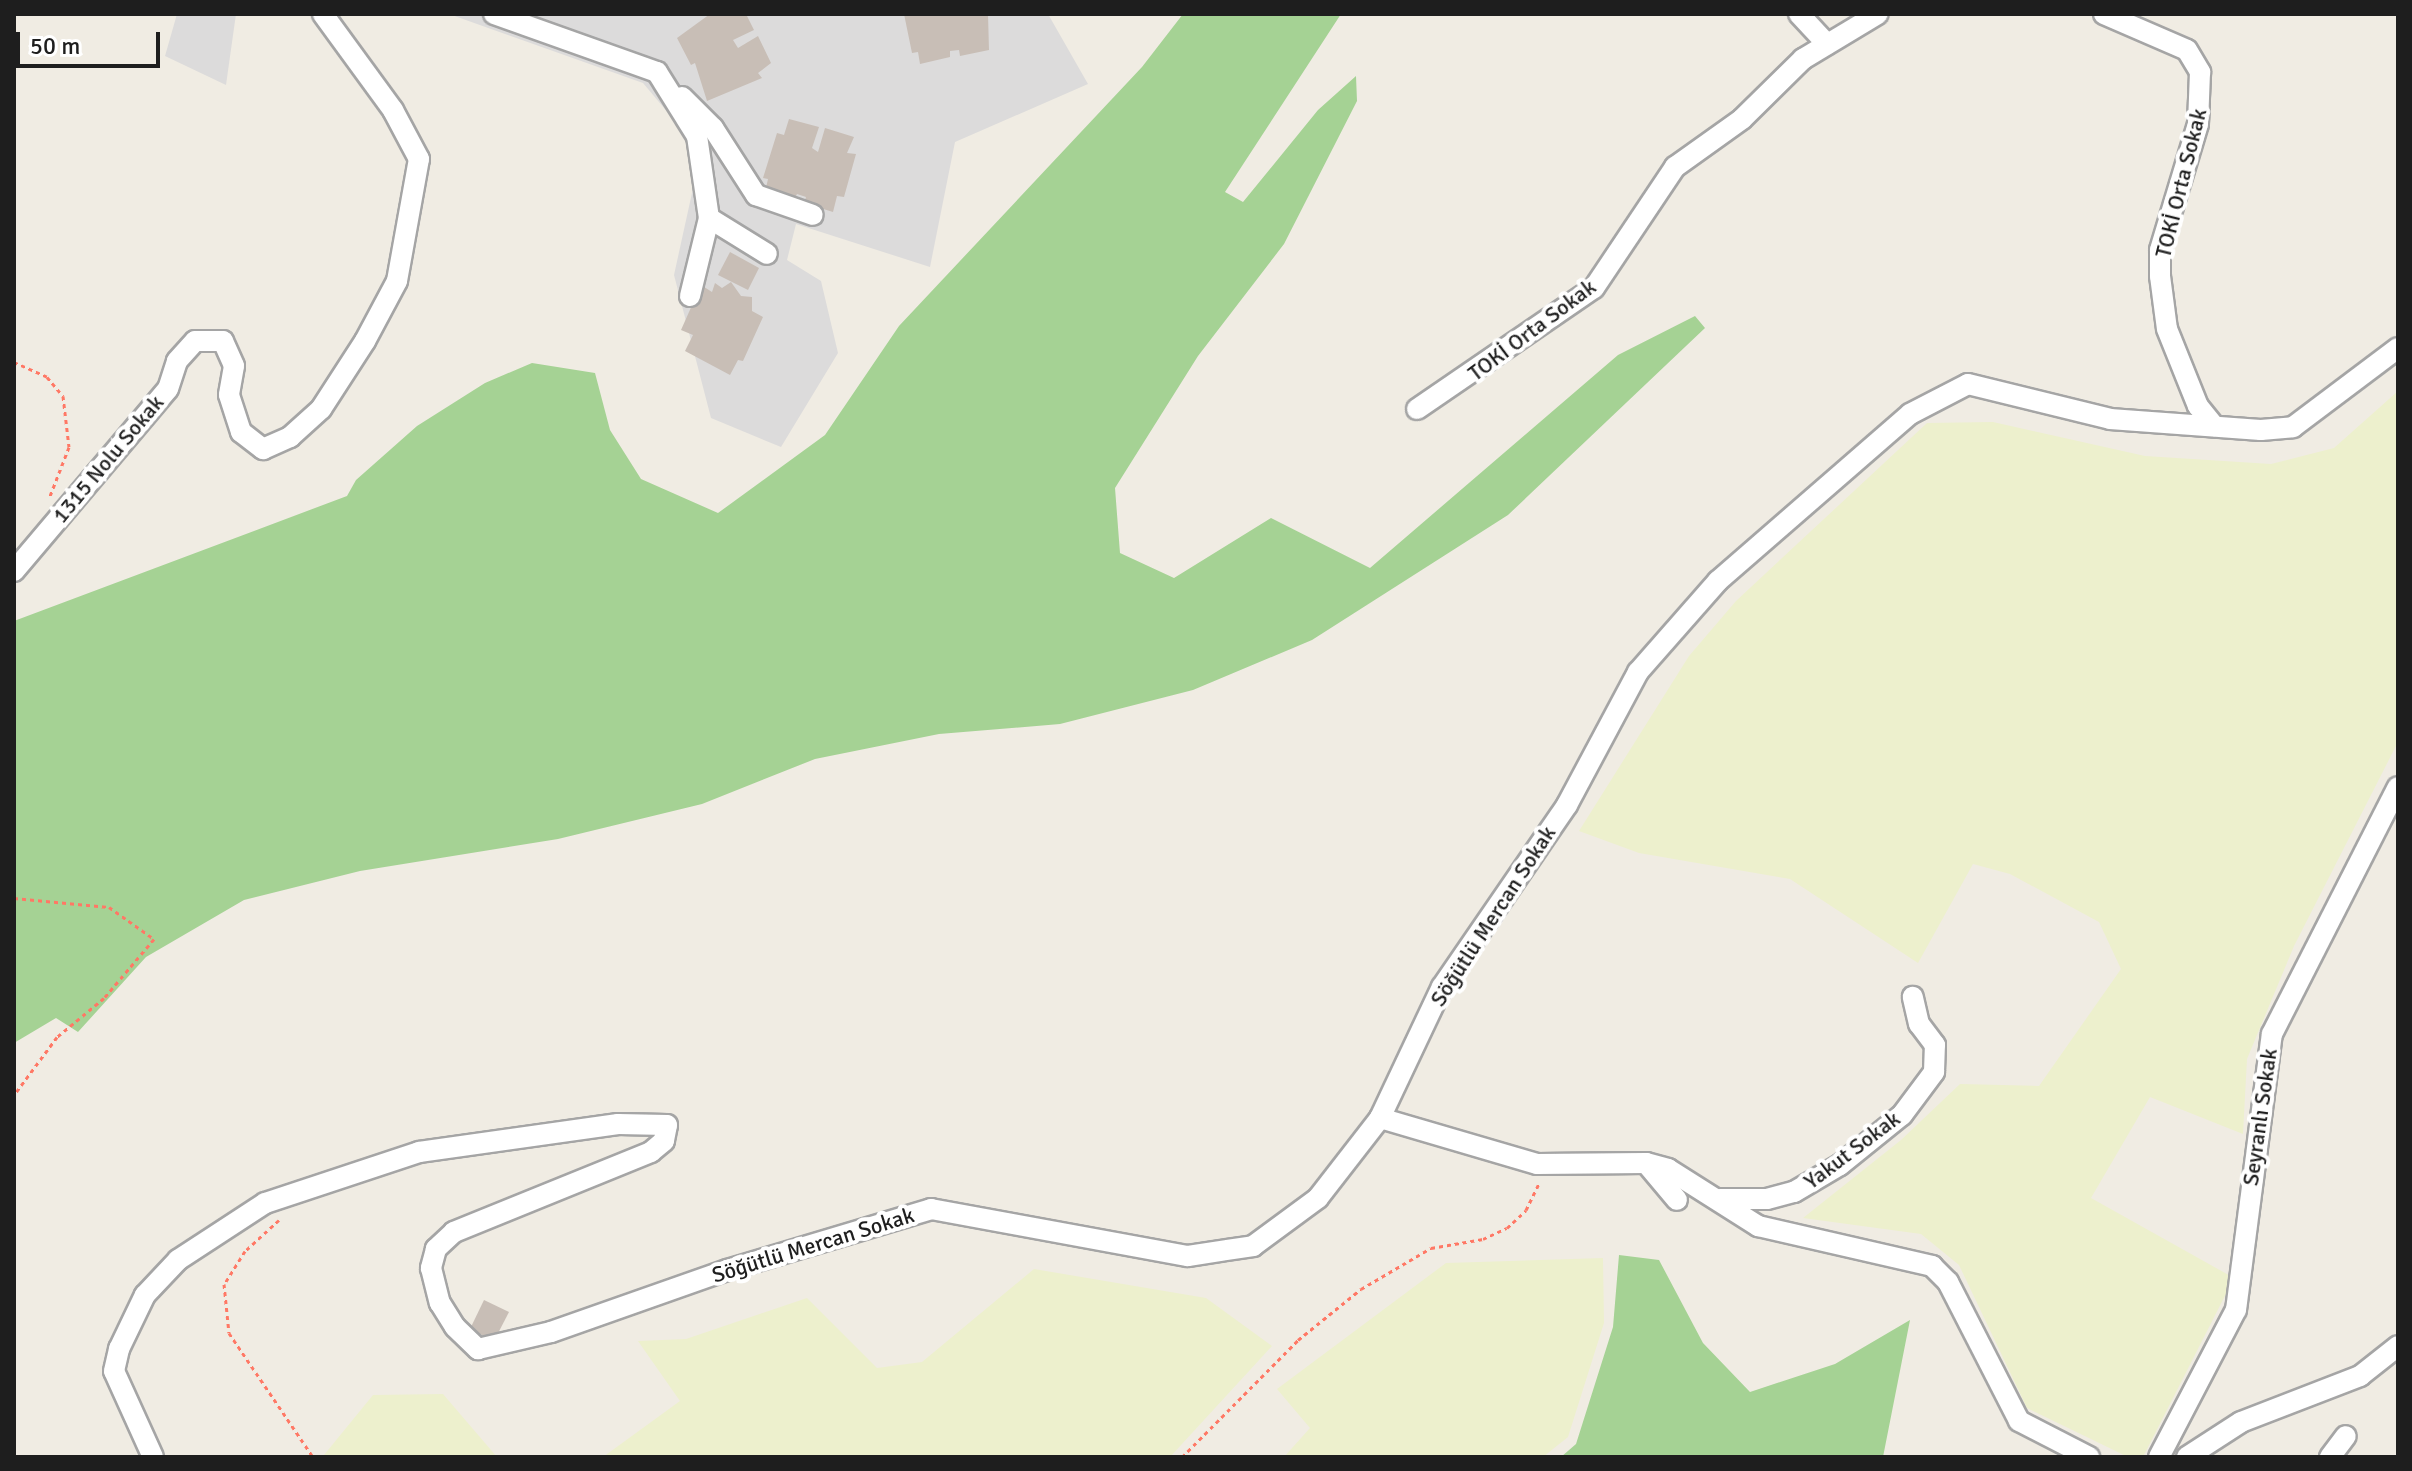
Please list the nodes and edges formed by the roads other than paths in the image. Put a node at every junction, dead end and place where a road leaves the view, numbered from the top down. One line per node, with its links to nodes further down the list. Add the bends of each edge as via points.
1 (323, 14): 15 (street, 1315 Nolu Sokak, via 393,110 419,159 397,281 365,341 321,409 290,437 263,449 241,432 229,395 234,366 223,341 195,341 177,361 168,389)
2 (494, 14): 7 (street)
3 (1799, 14): 6 (street)
4 (1878, 14): 6 (street, TOKİ Orta Sokak)
5 (2104, 14): 14 (street, TOKİ Orta Sokak, via 2187,50 2200,72 2198,124 2160,250 2160,276 2167,329 2198,406)
6 (1827, 44): 13 (street, TOKİ Orta Sokak, via 1803,59 1742,119 1675,167 1594,288)
7 (657, 72): 8 (street, via 713,128 756,195); 9 (street, via 697,136)
8 (813, 215)
9 (709, 218): 10 (street); 11 (street)
10 (767, 254)
11 (690, 296)
12 (2398, 348): 14 (street, via 2293,427)
13 (1417, 409)
14 (2214, 426): 18 (street, Söğütlü Mercan Sokak, via 2110,419 1968,384 1910,414 1718,581 1638,672 1567,805 1442,987)
15 (14, 571)
16 (2398, 787): 26 (street, Seyranlı Sokak, via 2272,1034 2236,1310)
17 (1913, 997): 20 (street, Yakut Sokak, via 1919,1024 1935,1045 1934,1072 1902,1115 1840,1165 1794,1192 1767,1199)
18 (1380, 1118): 19 (street, via 1537,1164); 24 (street, Söğütlü Mercan Sokak, via 1318,1198 1253,1246 1188,1256 931,1209 727,1270 551,1332 478,1349 440,1303 431,1268 436,1249 454,1232 651,1152 664,1141 667,1125 618,1124 419,1152 265,1203 178,1260 145,1295 114,1371)
19 (1646, 1163): 20 (street, via 1668,1169); 21 (street)
20 (1719, 1199): 25 (street, via 1758,1226 1932,1266 1948,1282 2019,1421)
21 (1677, 1200)
22 (2398, 1346): 27 (street, via 2360,1376 2241,1422)
23 (2346, 1436): 28 (street)
24 (153, 1457)
25 (2089, 1457)
26 (2159, 1457)
27 (2187, 1457)
28 (2330, 1457)

